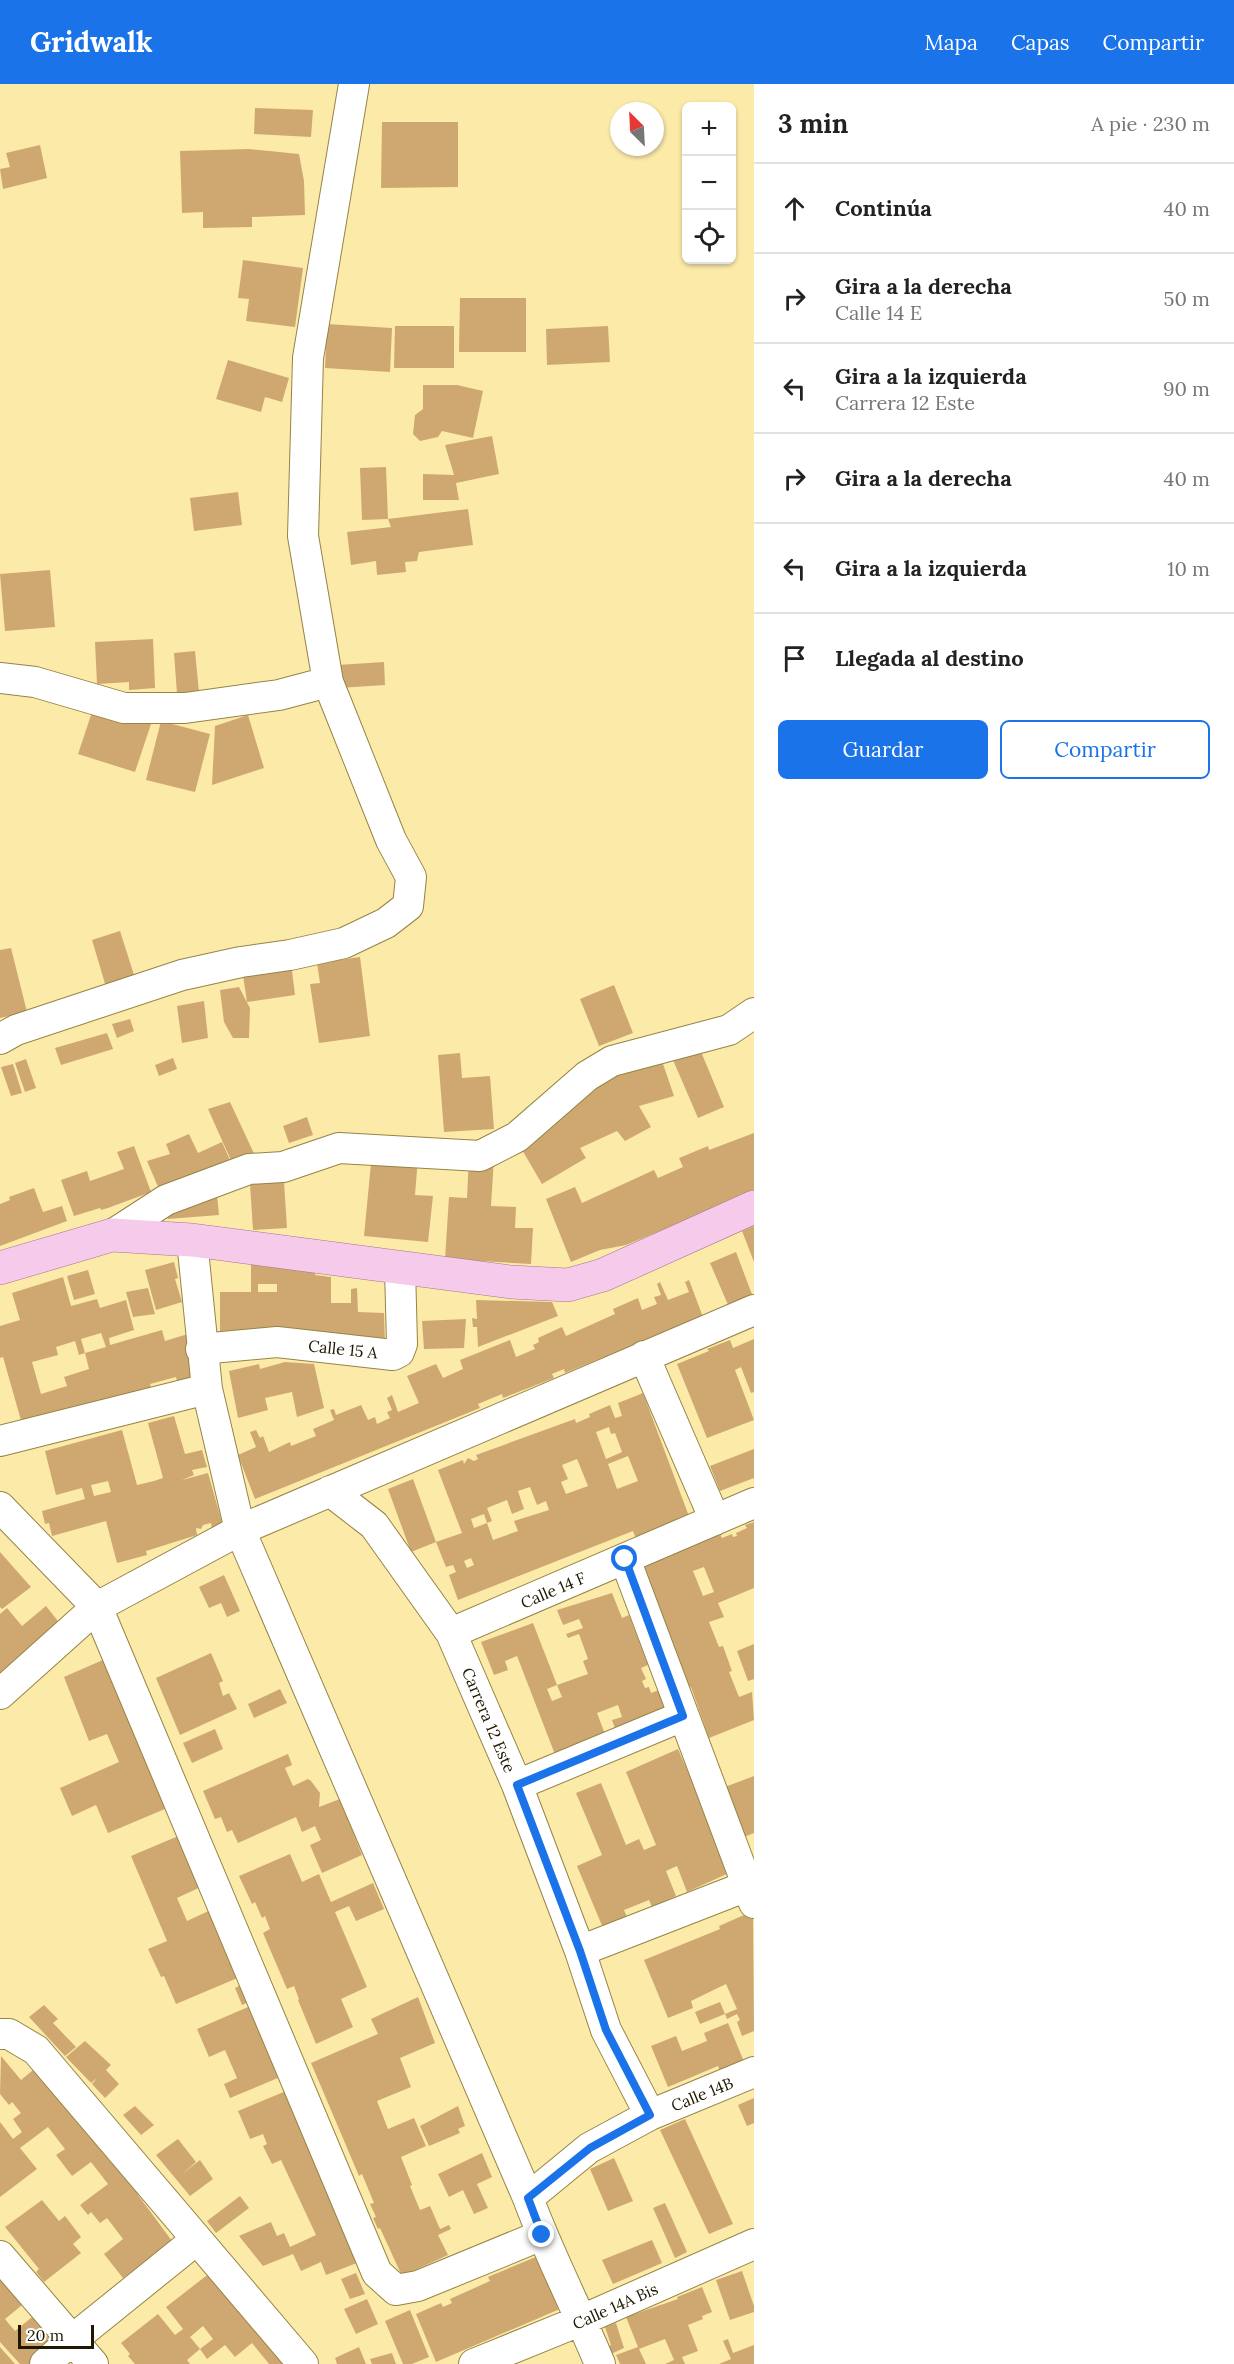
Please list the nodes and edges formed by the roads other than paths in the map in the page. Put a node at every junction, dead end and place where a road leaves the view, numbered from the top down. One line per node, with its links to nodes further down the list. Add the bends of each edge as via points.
1 (354, 84): 3 (street, via 308,358 303,536)
2 (0, 678): 3 (street, via 35,682 124,708 185,708 279,695)
3 (328, 682): 5 (street, via 391,840 411,877 408,906 386,923 344,943 182,975 16,1030)
4 (754, 1012): 7 (street, via 729,1030 612,1061 588,1076 517,1137 480,1156 339,1148 283,1167 249,1169 166,1200)
5 (0, 1039)
6 (754, 1207): 10 (main road, via 603,1275 568,1285)
7 (112, 1235): 8 (main road); 9 (main road)
8 (192, 1240): 10 (main road); 12 (street)
9 (0, 1268)
10 (400, 1268): 12 (street, Calle 15 A, via 402,1344 393,1355 278,1342)
11 (754, 1310): 13 (street)
12 (201, 1349): 14 (street)
13 (644, 1356): 16 (street); 19 (street)
14 (207, 1389): 15 (street); 20 (street)
15 (0, 1441)
16 (330, 1491): 20 (street); 23 (street, Carrera 12 Este, via 374,1525)
17 (754, 1503): 19 (street, Calle 14 F)
18 (0, 1507): 22 (street)
19 (715, 1520): 21 (street, Calle 14 F)
20 (240, 1530): 22 (street); 33 (street)
21 (625, 1559): 23 (street, Calle 14 F); 25 (street)
22 (97, 1607): 24 (street); 34 (street, via 377,2273 396,2290 418,2286)
23 (451, 1633): 26 (street, Carrera 12 Este)
24 (0, 1694)
25 (683, 1716): 26 (street); 27 (street)
26 (517, 1785): 29 (street, Carrera 12 Este)
27 (745, 1851): 28 (street)
28 (750, 1895): 29 (street)
29 (580, 1951): 32 (street, Carrera 12 Este, via 606,2030)
30 (0, 2034): 35 (street, via 9,2034 36,2050)
31 (754, 2072): 32 (street, Calle 14B)
32 (650, 2115): 33 (street, Calle 14B, via 590,2148)
33 (528, 2198): 34 (street)
34 (542, 2235): 38 (street)
35 (196, 2240): 39 (street); 42 (street)
36 (754, 2244): 38 (street, Calle 14A Bis)
37 (0, 2256): 39 (street)
38 (582, 2320): 43 (street, Calle 14A Bis); 44 (street)
39 (72, 2340): 40 (street); 41 (street)
40 (45, 2364)
41 (93, 2364)
42 (303, 2364)
43 (474, 2364)
44 (600, 2364)

